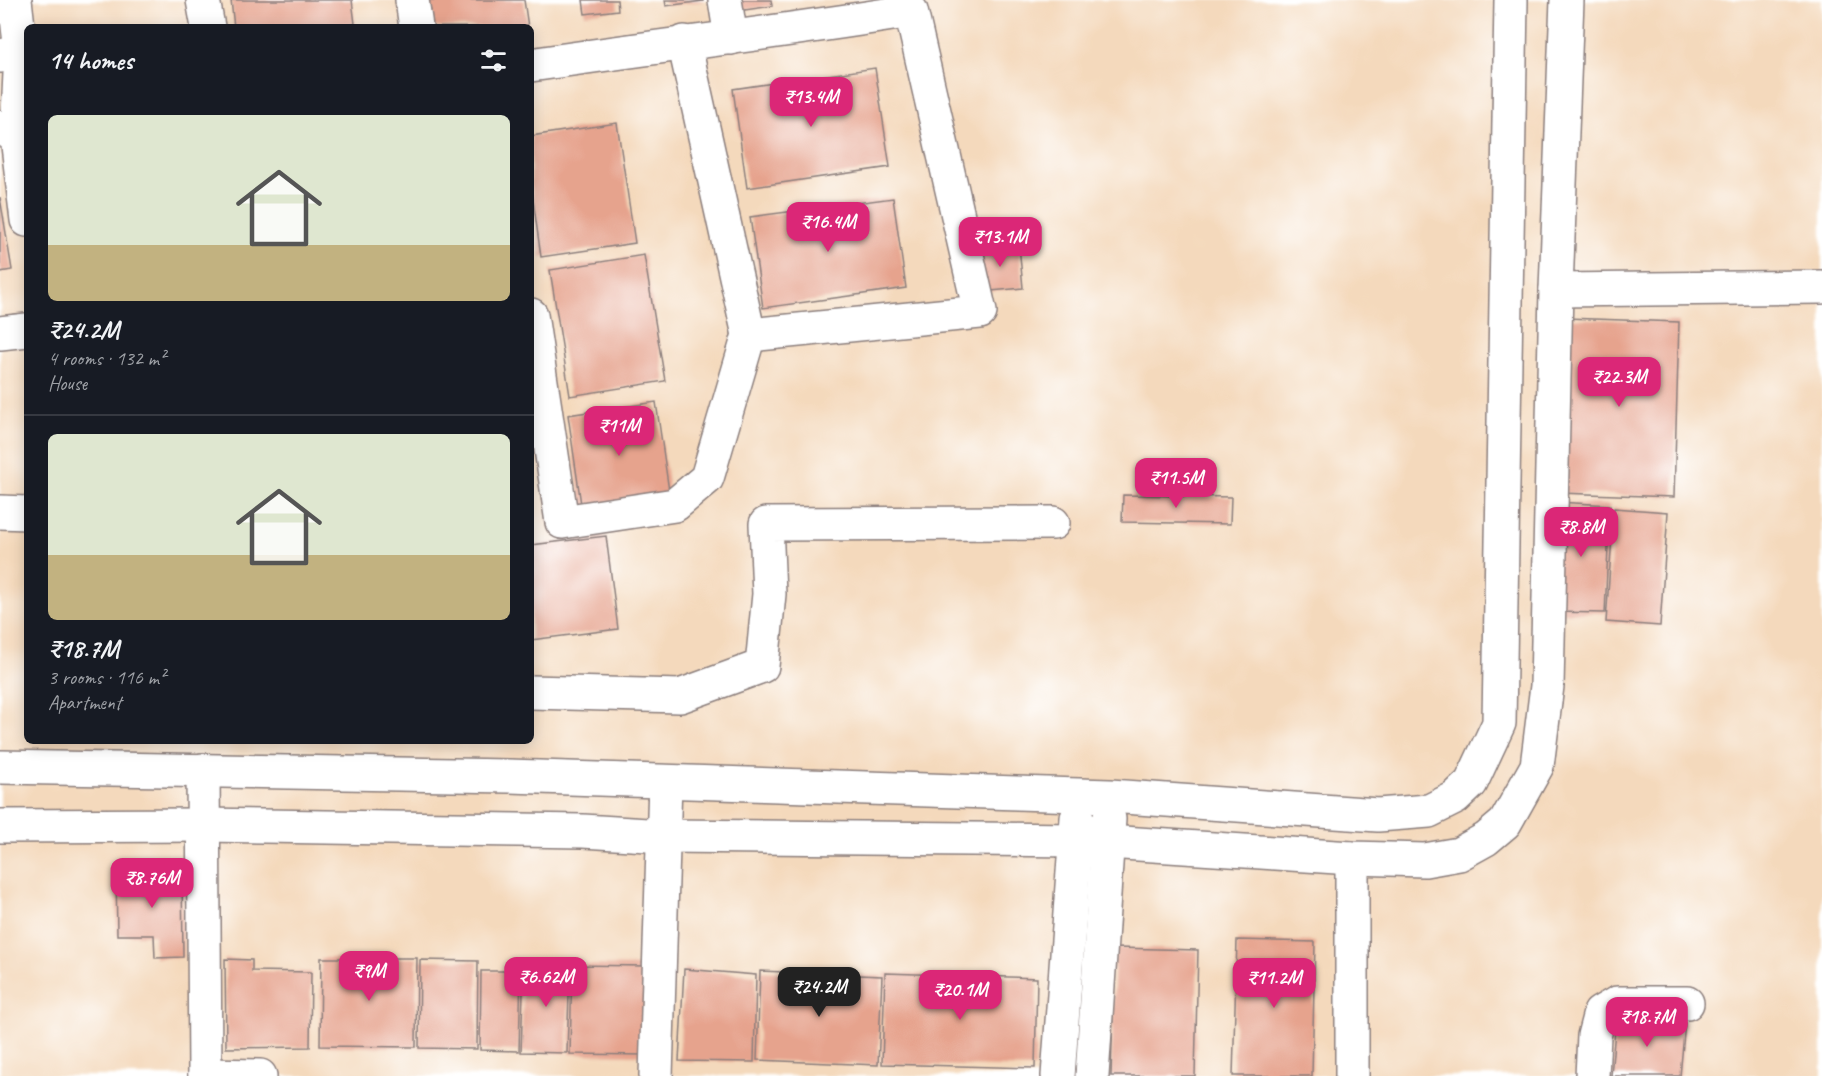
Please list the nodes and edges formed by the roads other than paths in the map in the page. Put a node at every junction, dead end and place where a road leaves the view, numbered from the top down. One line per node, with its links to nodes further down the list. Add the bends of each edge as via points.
1 (15, 0): 12 (street)
2 (203, 0): 8 (street)
3 (412, 0): 9 (street)
4 (725, 0): 10 (street)
5 (1511, 0): 30 (street, via 1499,723 1483,762 1471,783 1455,798 1429,811 1378,815)
6 (1567, 0): 17 (street)
7 (863, 9): 10 (street); 21 (street, via 910,11 980,312)
8 (207, 24)
9 (416, 24)
10 (731, 38): 11 (street)
11 (684, 42): 13 (street); 21 (street)
12 (10, 54): 14 (street)
13 (534, 65)
14 (15, 133): 15 (street)
15 (24, 198)
16 (1822, 288): 17 (street)
17 (1556, 290): 35 (street, via 1547,686 1537,766 1505,823 1459,854 1425,860)
18 (24, 330): 19 (street)
19 (0, 333)
20 (534, 335): 21 (street, via 562,522 675,505 708,478)
21 (749, 336)
22 (0, 512): 23 (street)
23 (24, 513)
24 (1053, 523): 25 (street, via 766,524 770,594 762,666 680,696)
25 (534, 692)
26 (0, 767): 27 (street)
27 (203, 770): 28 (street); 31 (street)
28 (665, 782): 29 (street); 33 (street)
29 (1077, 795): 30 (street); 34 (street)
30 (1110, 796): 34 (street)
31 (205, 825): 32 (street); 33 (street); 37 (street)
32 (0, 826)
33 (664, 836): 34 (street); 39 (street)
34 (1092, 840): 35 (street); 40 (street); 41 (street)
35 (1352, 858): 42 (street)
36 (1688, 1003): 43 (street, via 1617,1003 1600,1014 1594,1036)
37 (205, 1075): 38 (street)
38 (260, 1076)
39 (656, 1076)
40 (1058, 1076)
41 (1092, 1076)
42 (1352, 1076)
43 (1592, 1076)

